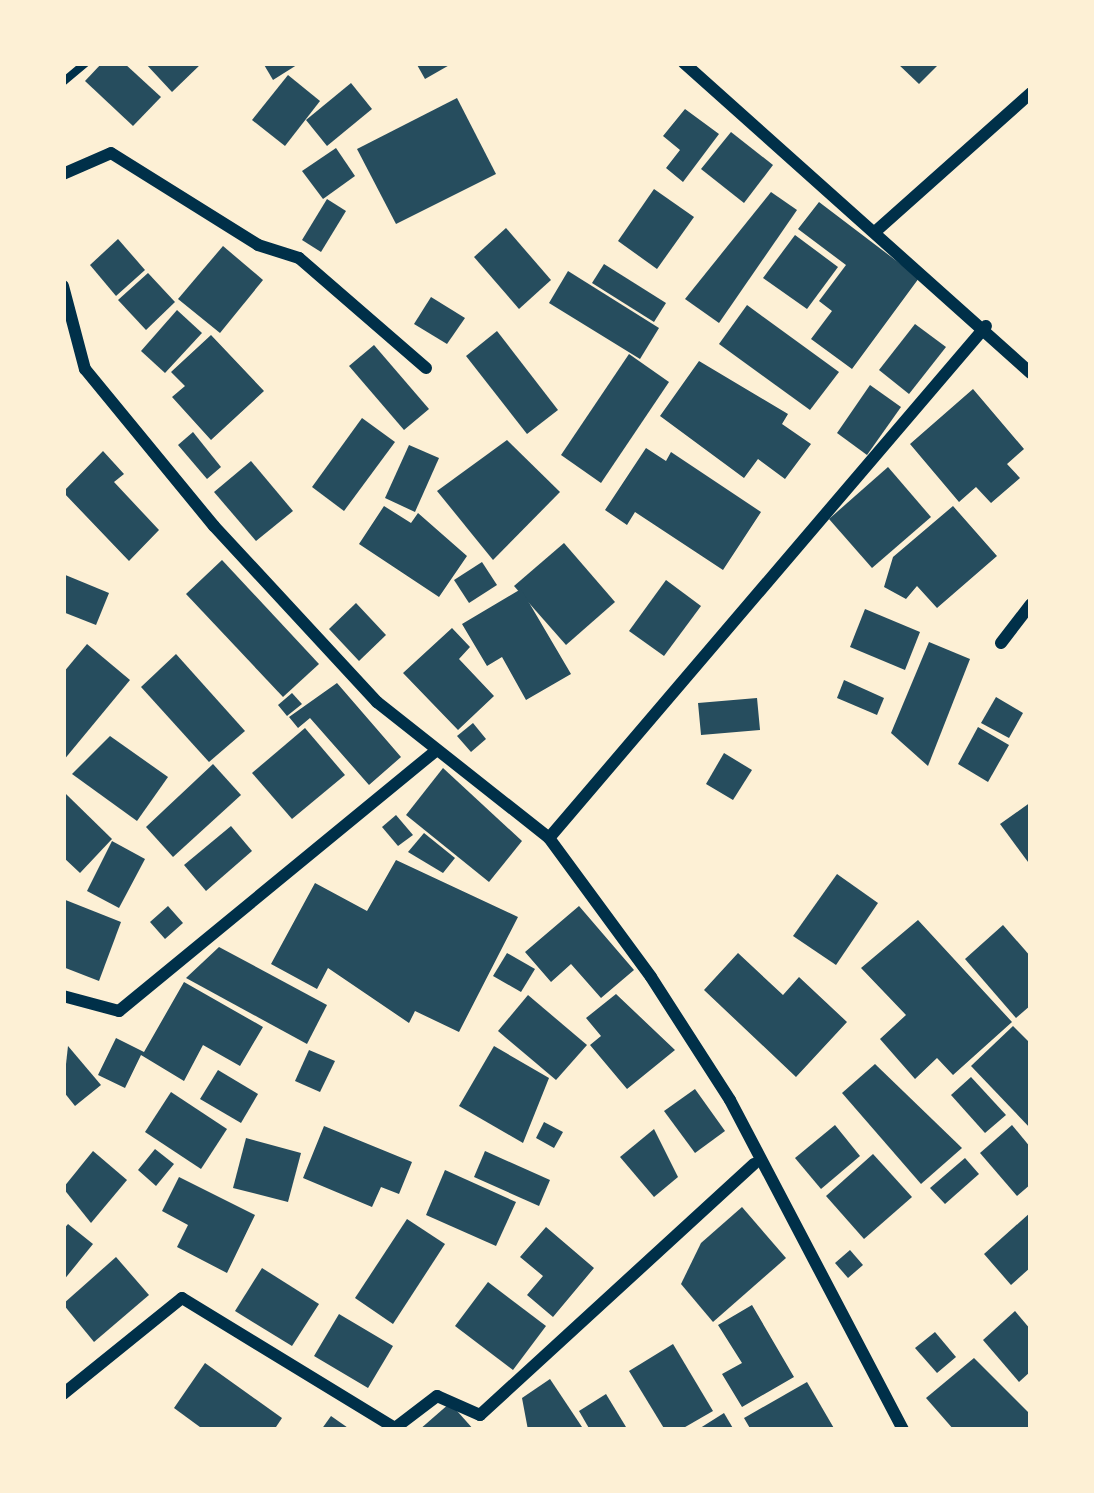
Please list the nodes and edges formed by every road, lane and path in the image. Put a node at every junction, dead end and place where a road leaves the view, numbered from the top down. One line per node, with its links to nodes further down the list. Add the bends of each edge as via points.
1 (86, 63): 3 (path)
2 (684, 63): 6 (street)
3 (63, 82)
4 (1031, 93): 6 (street)
5 (63, 174): 9 (street, via 111,153 258,245 299,258)
6 (876, 231): 8 (street)
7 (63, 286): 13 (street, via 85,369 214,526)
8 (986, 326): 10 (street); 14 (street)
9 (426, 368)
10 (1031, 373)
11 (1031, 604): 12 (street)
12 (1001, 643)
13 (434, 752): 14 (street); 15 (street, via 119,1011)
14 (549, 838): 16 (street, via 718,1083)
15 (63, 995)
16 (754, 1164): 17 (street, via 480,1415 437,1396 395,1428 182,1298); 18 (street)
17 (63, 1394)
18 (903, 1430)

